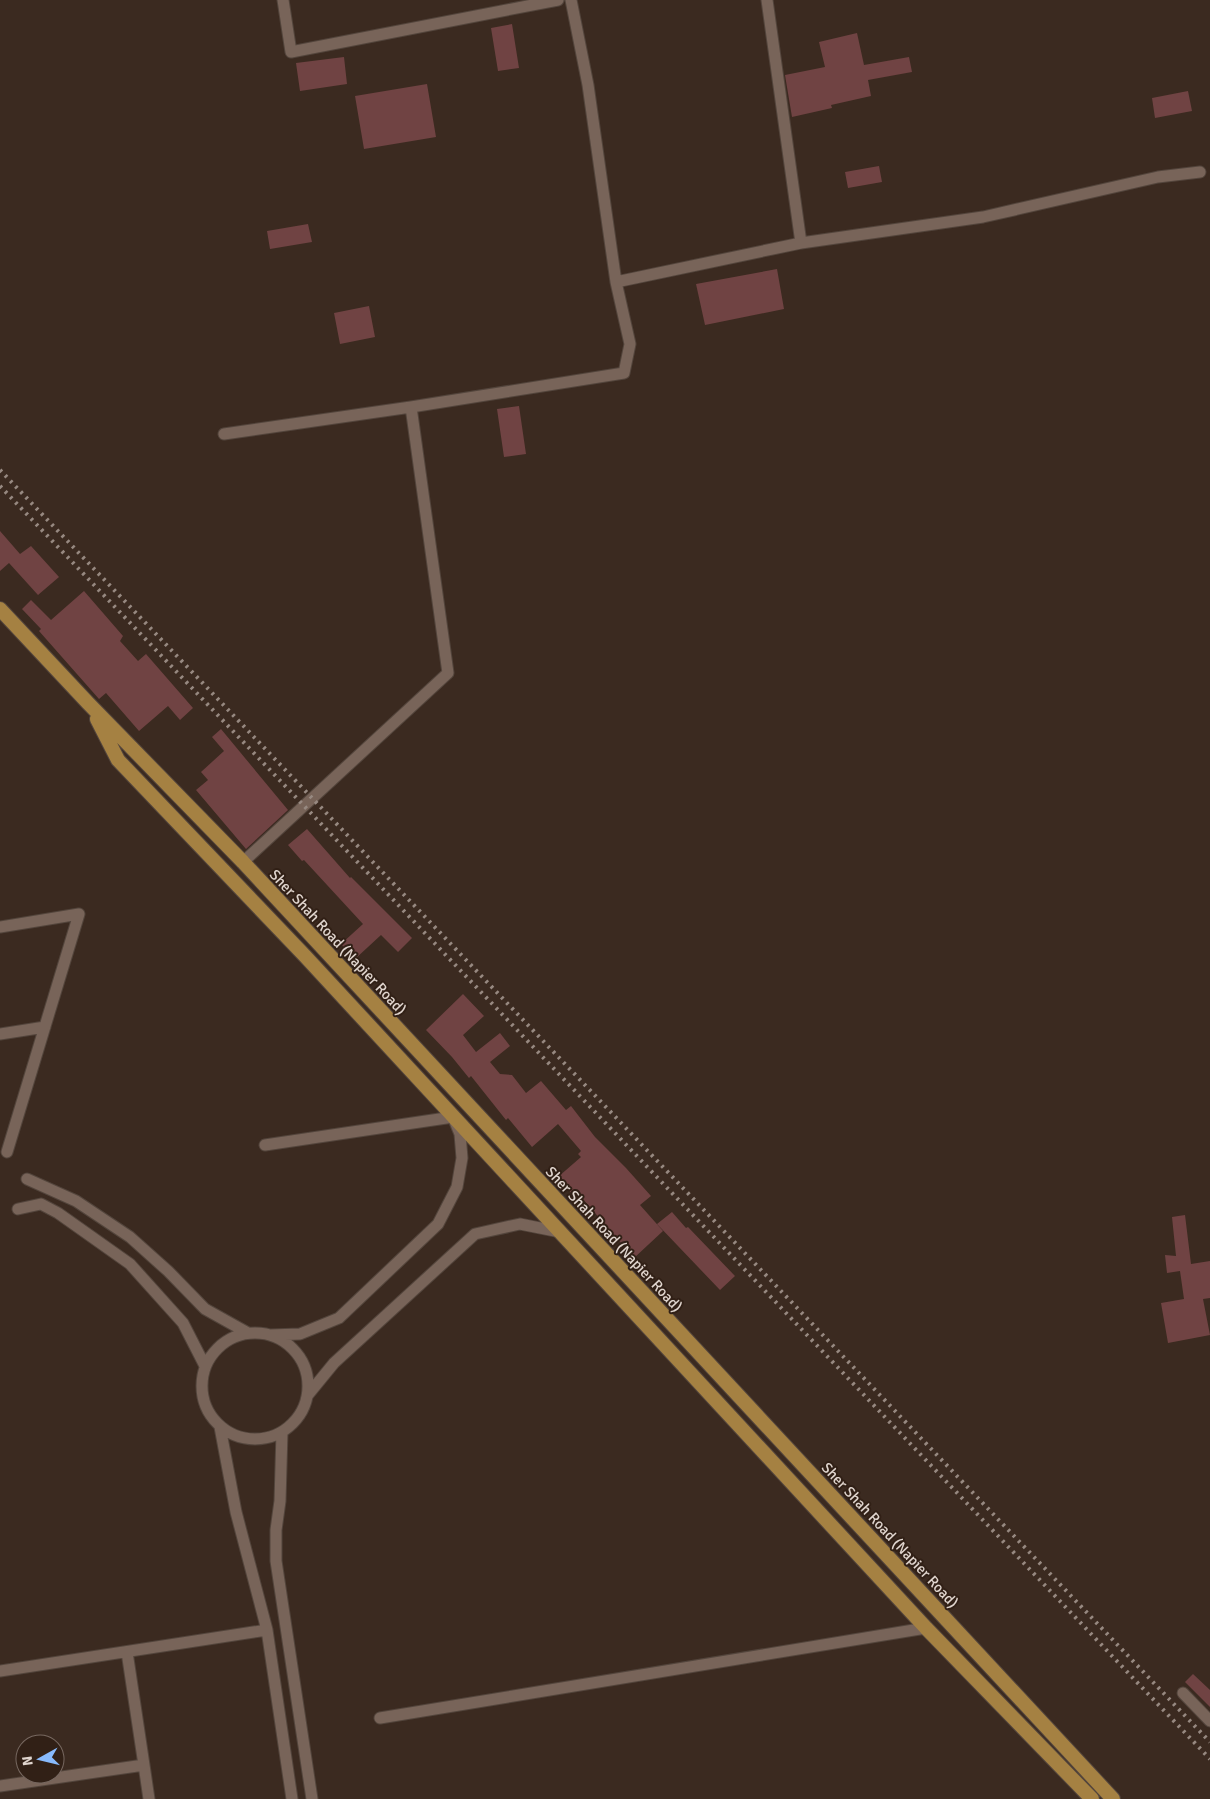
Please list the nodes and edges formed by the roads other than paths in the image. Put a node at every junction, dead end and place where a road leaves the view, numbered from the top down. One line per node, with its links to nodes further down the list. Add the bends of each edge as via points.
1 (283, 0): 2 (street, via 291,52)
2 (558, 0)
3 (572, 0): 7 (street, via 588,85)
4 (767, 0): 6 (street)
5 (1200, 172): 6 (street, via 1158,177 983,217)
6 (801, 243): 7 (street)
7 (616, 282): 8 (street, via 630,344 624,373)
8 (411, 407): 9 (street); 12 (street, via 448,673)
9 (224, 434)
10 (0, 609): 11 (main road, Sher Shah Road (Napier Road))
11 (88, 703): 12 (main road, Sher Shah Road (Napier Road)); 16 (main road, Sher Shah Road (Napier Road), via 118,760)
12 (242, 862): 41 (main road, Sher Shah Road (Napier Road))
13 (0, 927): 14 (street, via 79,914)
14 (45, 1027): 15 (street); 18 (street)
15 (0, 1034)
16 (453, 1116): 17 (street); 21 (main road, Sher Shah Road (Napier Road)); 23 (street, via 460,1134 462,1158 457,1187 438,1224 339,1318 300,1334)
17 (265, 1145)
18 (7, 1152)
19 (27, 1179): 22 (street, via 76,1202 130,1237 205,1309)
20 (18, 1209): 24 (street, via 41,1204 130,1264 183,1323)
21 (560, 1232): 25 (street, via 520,1224 475,1234 334,1363); 28 (main road, Sher Shah Road (Napier Road))
22 (248, 1333): 23 (street); 24 (street, via 222,1344)
23 (270, 1335): 25 (street, via 298,1355 307,1375)
24 (205, 1366): 26 (street, via 201,1388 203,1399 209,1414)
25 (307, 1397): 27 (street, via 298,1417)
26 (220, 1427): 27 (street, via 239,1438 250,1440 261,1440); 29 (street, via 236,1512)
27 (282, 1432): 39 (street, via 276,1561)
28 (926, 1628): 33 (street); 40 (main road, Sher Shah Road (Napier Road))
29 (268, 1630): 30 (street); 38 (street)
30 (127, 1652): 31 (street); 35 (street)
31 (0, 1671)
32 (1183, 1693): 34 (street)
33 (380, 1718)
34 (1210, 1721)
35 (144, 1765): 36 (street); 37 (street)
36 (0, 1786)
37 (150, 1799)
38 (292, 1799)
39 (312, 1799)
40 (1092, 1799)
41 (1113, 1799)

